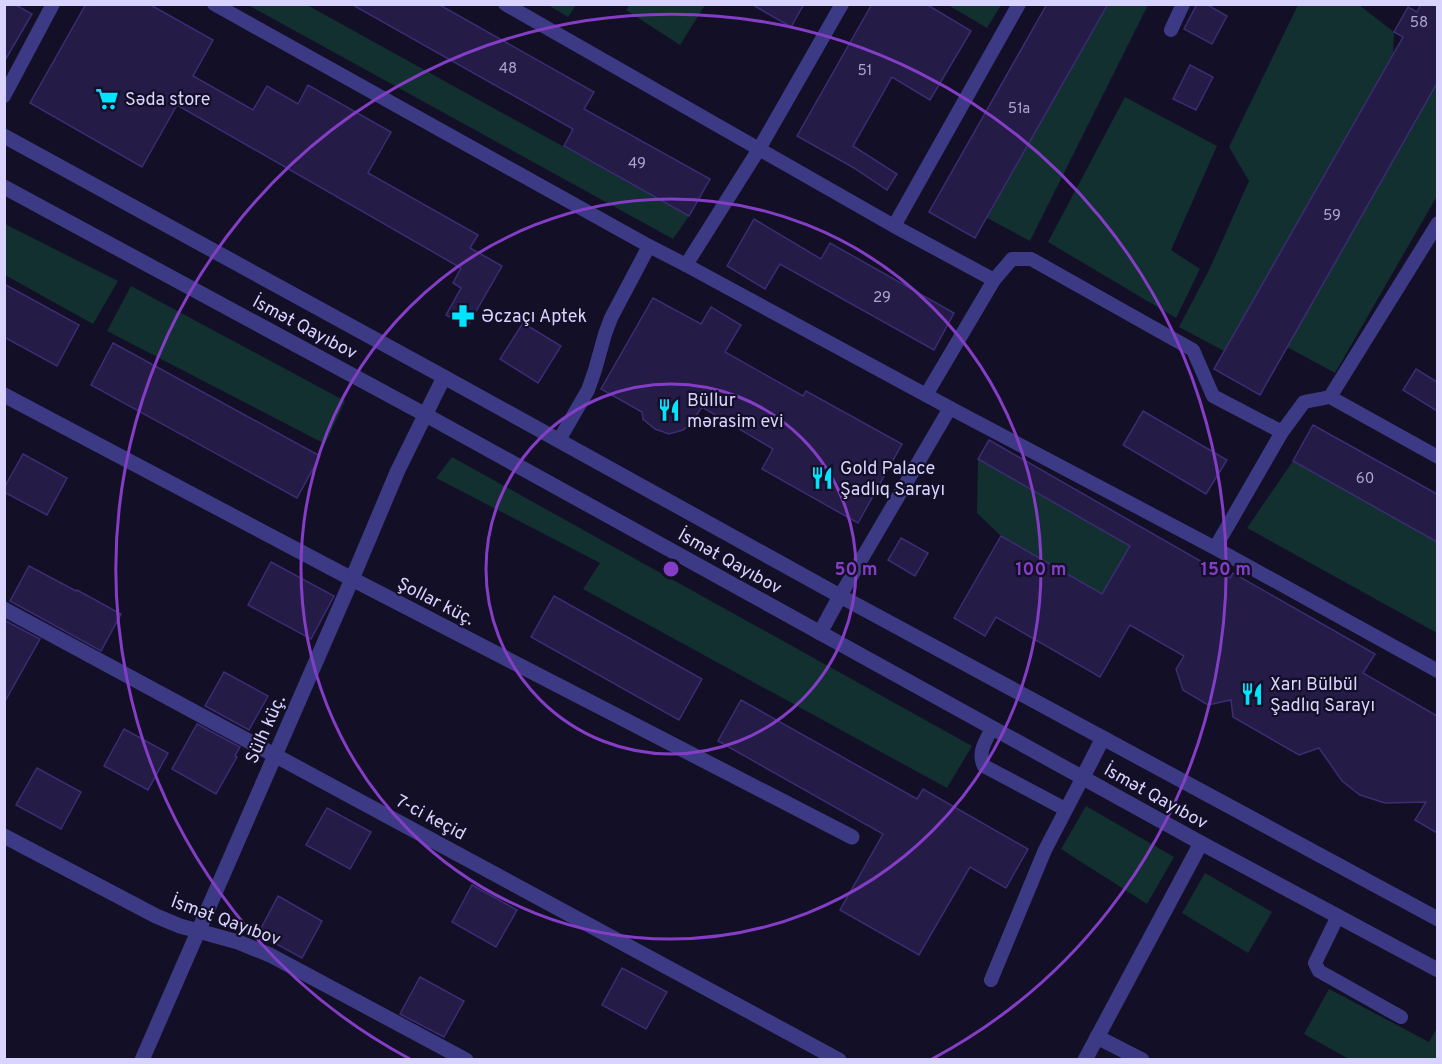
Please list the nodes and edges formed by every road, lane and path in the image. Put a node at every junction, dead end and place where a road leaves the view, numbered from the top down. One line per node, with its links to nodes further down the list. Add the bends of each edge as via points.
1 (53, 4): 8 (lane)
2 (213, 4): 14 (lane)
3 (505, 4): 10 (lane)
4 (842, 4): 10 (lane)
5 (1019, 4): 13 (lane)
6 (1183, 4): 7 (lane)
7 (1171, 30)
8 (4, 96)
9 (4, 135): 17 (street, İsmət Qayıbov)
10 (759, 148): 13 (lane); 15 (lane)
11 (4, 187): 22 (street, İsmət Qayıbov)
12 (1437, 223): 20 (lane)
13 (894, 226): 16 (lane)
14 (650, 246): 15 (lane); 24 (lane, via 611,318 588,390)
15 (686, 265): 19 (lane)
16 (994, 280): 19 (lane); 23 (lane, via 1012,259 1031,259 1193,350 1212,396)
17 (444, 376): 22 (street, Sülh küç.); 24 (street, İsmət Qayıbov)
18 (4, 395): 27 (street, Şollar küç.)
19 (926, 395): 21 (lane)
20 (1330, 397): 23 (lane, via 1304,402); 25 (lane)
21 (950, 408): 26 (lane); 28 (lane)
22 (424, 414): 27 (street, Sülh küç.); 30 (street, İsmət Qayıbov)
23 (1282, 432): 26 (lane)
24 (559, 440): 28 (street, İsmət Qayıbov)
25 (1437, 457)
26 (1215, 548): 31 (lane)
27 (352, 579): 34 (street, Sülh küç.); 38 (street, Şollar küç.)
28 (840, 597): 30 (street); 33 (street, İsmət Qayıbov)
29 (4, 609): 34 (street, 7-ci keçid)
30 (820, 633): 32 (street, İsmət Qayıbov)
31 (1437, 671)
32 (992, 728): 35 (street, İsmət Qayıbov); 36 (lane, via 981,751 984,766)
33 (1103, 738): 35 (street); 41 (street, İsmət Qayıbov)
34 (275, 755): 42 (street, Sülh küç.); 49 (street, 7-ci keçid)
35 (1083, 777): 36 (lane); 39 (street, İsmət Qayıbov)
36 (1065, 809): 44 (lane, via 1032,877)
37 (4, 836): 42 (street, İsmət Qayıbov, via 156,916)
38 (852, 837)
39 (1201, 843): 40 (street, İsmət Qayıbov); 46 (street)
40 (1338, 916): 43 (street, İsmət Qayıbov); 45 (lane, via 1315,963 1319,971)
41 (1437, 919)
42 (198, 931): 47 (street, Sülh küç.); 48 (street, İsmət Qayıbov, via 270,955)
43 (1437, 970)
44 (991, 980)
45 (1401, 1017)
46 (1097, 1037): 50 (street); 51 (street)
47 (141, 1059)
48 (466, 1059)
49 (839, 1059)
50 (1085, 1059)
51 (1142, 1059)

